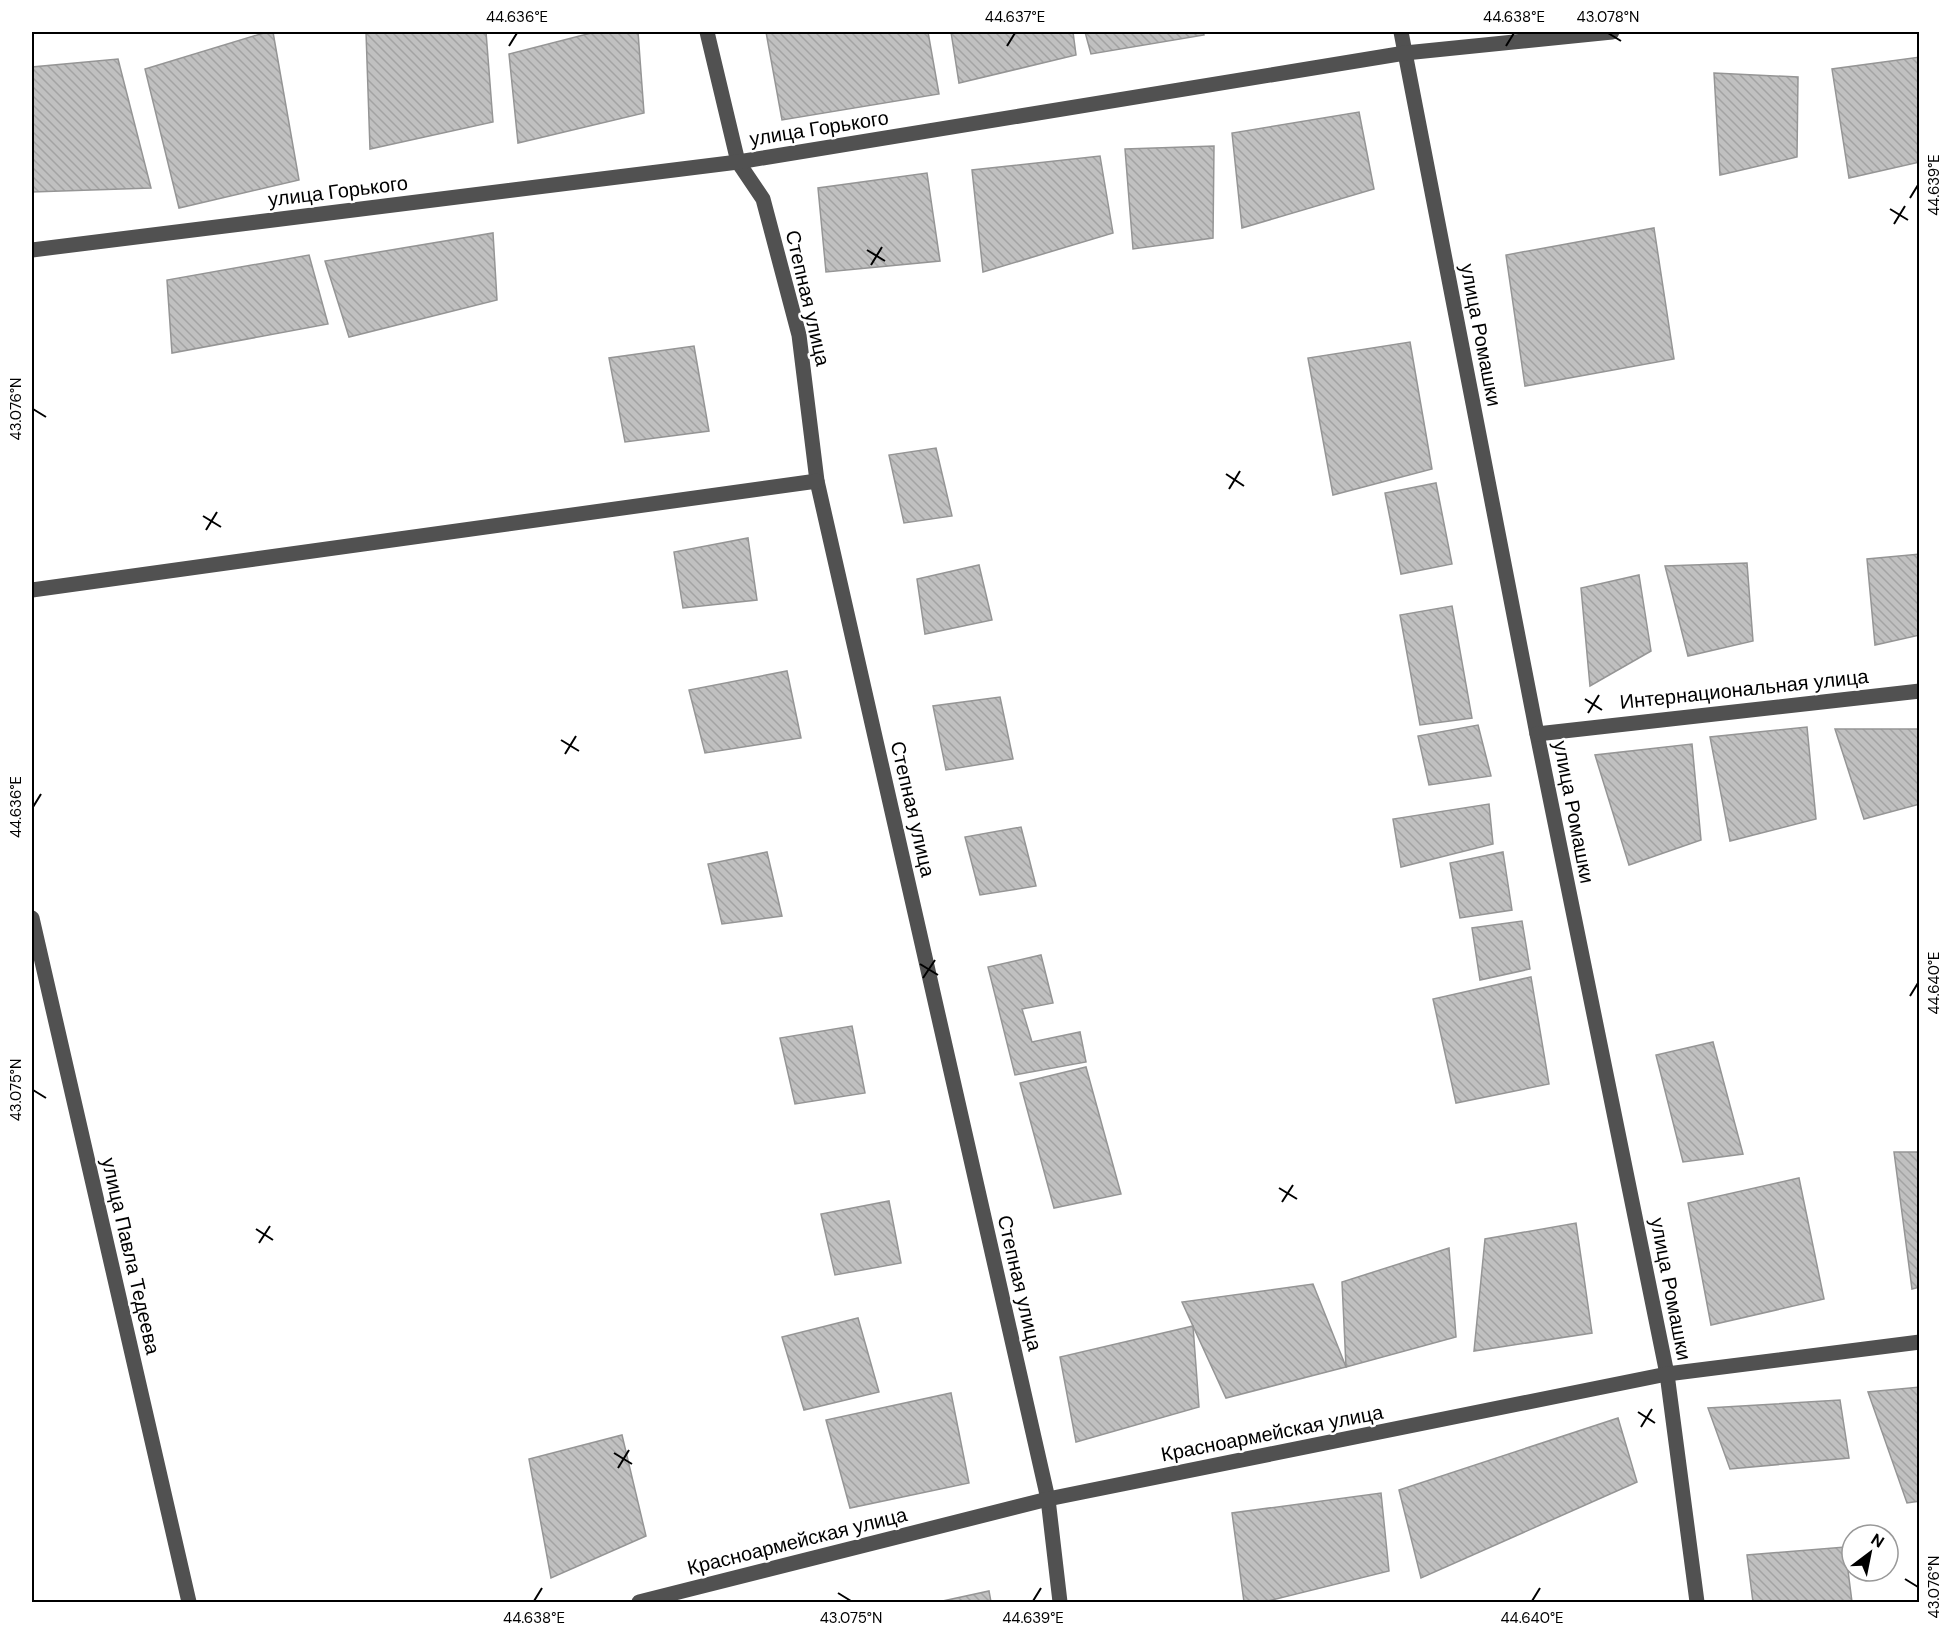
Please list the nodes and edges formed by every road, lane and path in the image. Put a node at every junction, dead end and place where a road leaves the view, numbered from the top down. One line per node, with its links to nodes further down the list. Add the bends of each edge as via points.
1 (707, 32): 5 (street, Степная улица)
2 (1401, 32): 4 (street, улица Ромашки)
3 (1612, 32): 4 (street, улица Горького)
4 (1405, 53): 5 (street, улица Горького); 10 (street, улица Ромашки)
5 (738, 162): 6 (street, улица Горького); 7 (street, Степная улица, via 764,199 799,335)
6 (32, 250)
7 (817, 481): 8 (street); 14 (street, Степная улица)
8 (32, 590)
9 (1920, 691): 10 (street, Интернациональная улица)
10 (1537, 734): 13 (street, улица Ромашки)
11 (32, 918): 15 (street, улица Павла Тедеева)
12 (1920, 1342): 13 (street, Красноармейская улица)
13 (1667, 1374): 14 (street, Красноармейская улица); 18 (street, улица Ромашки)
14 (1048, 1499): 16 (street, Красноармейская улица); 17 (street, Степная улица)
15 (189, 1602)
16 (639, 1602)
17 (1060, 1602)
18 (1697, 1602)

